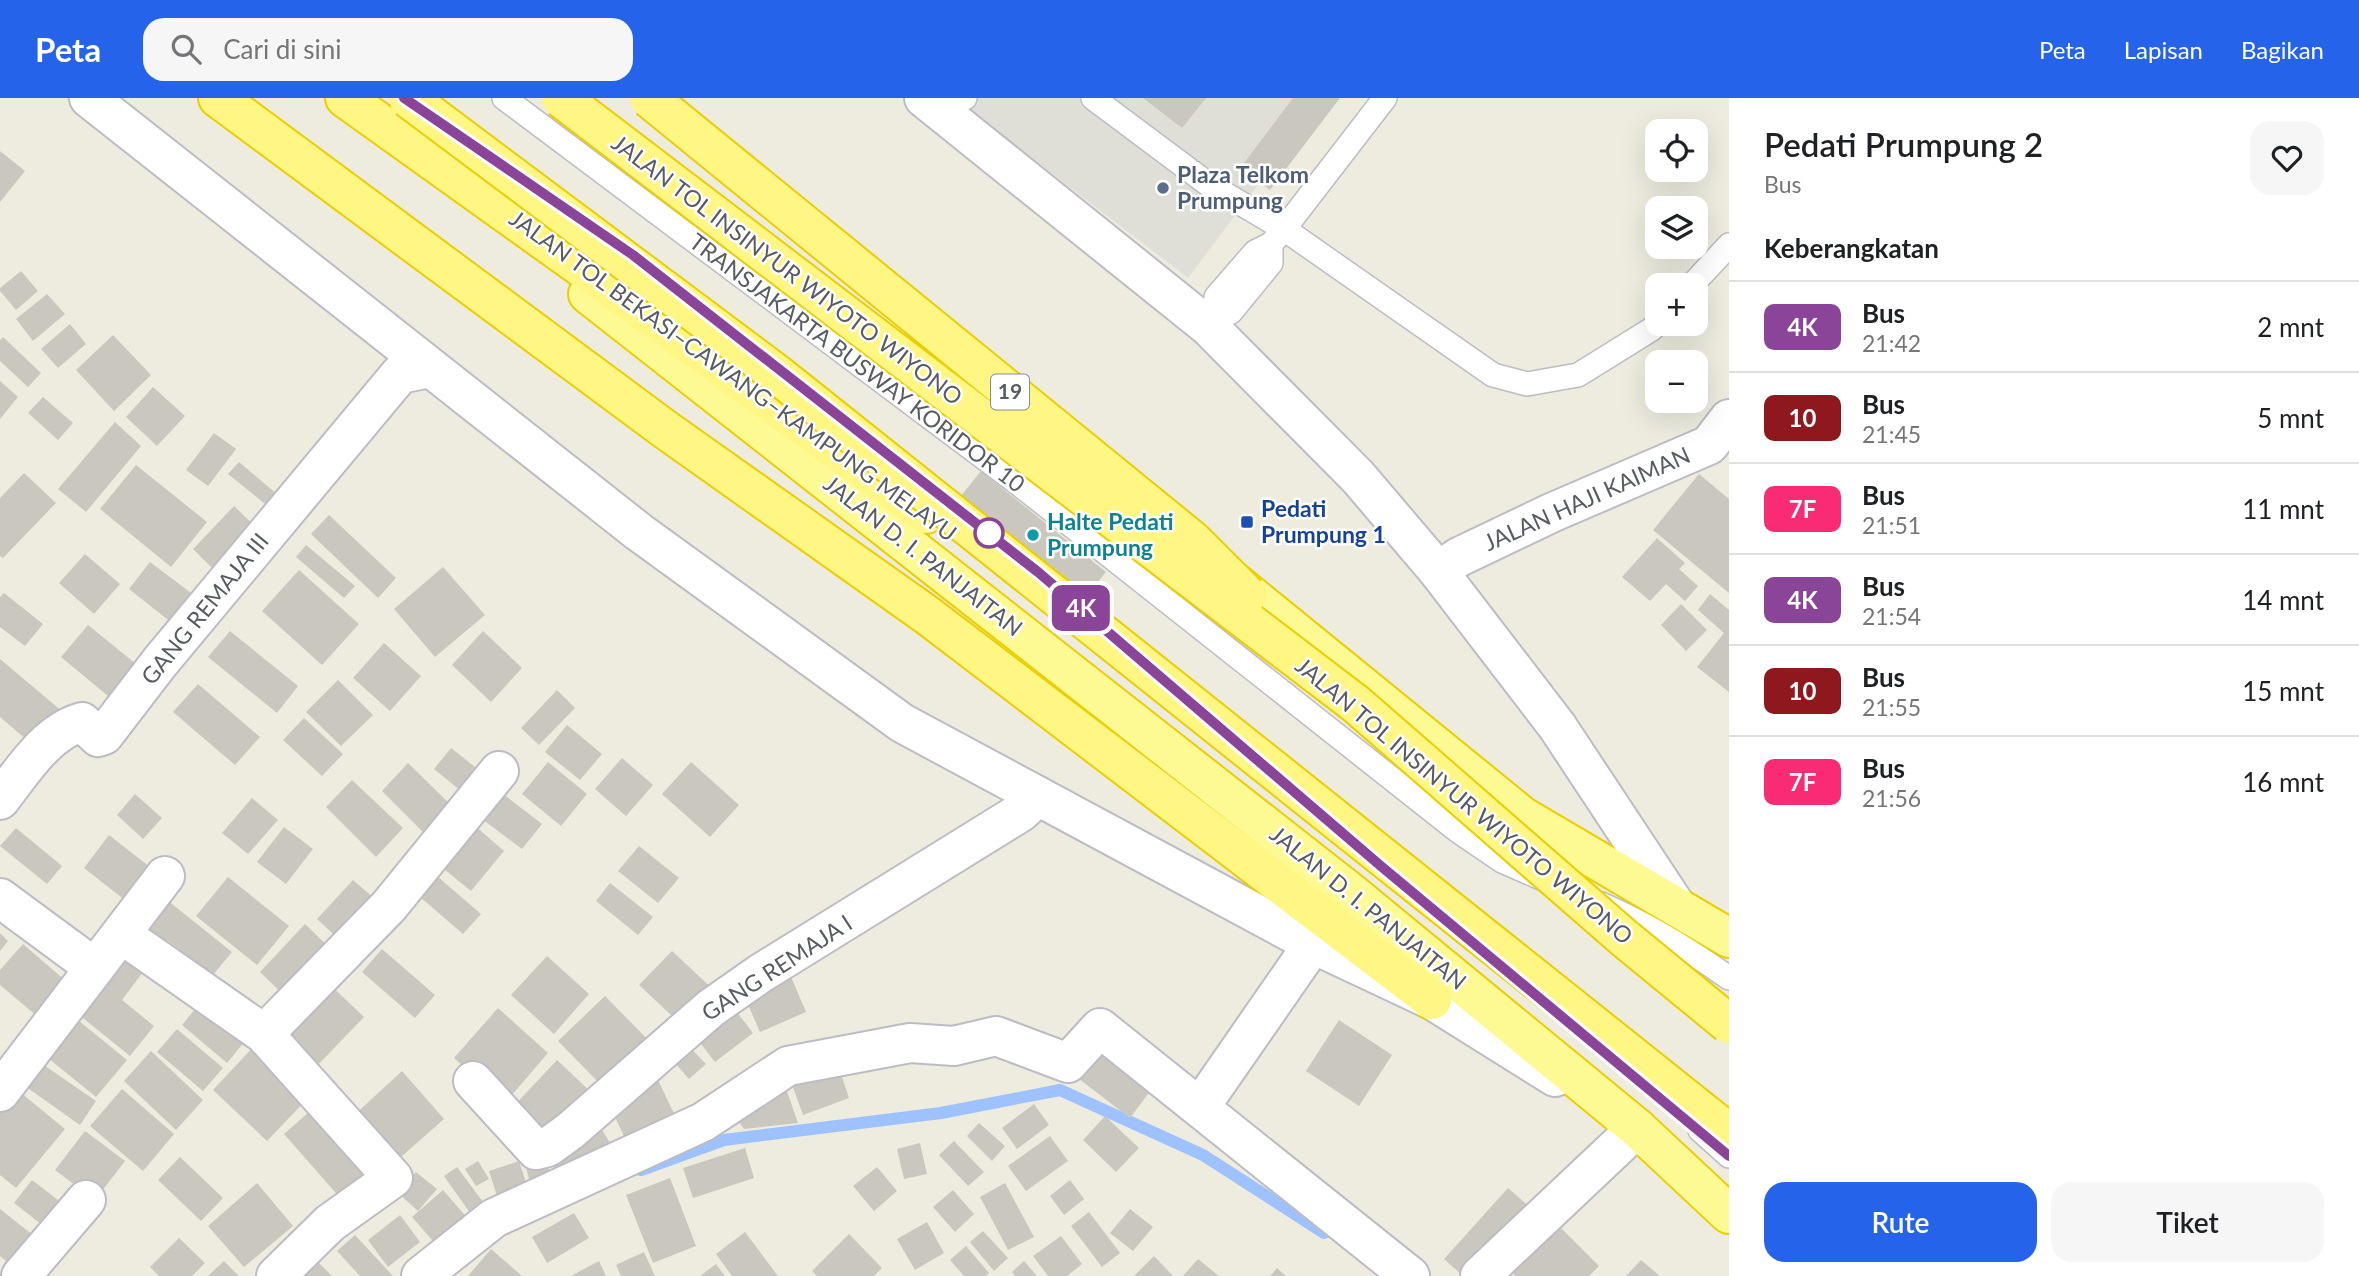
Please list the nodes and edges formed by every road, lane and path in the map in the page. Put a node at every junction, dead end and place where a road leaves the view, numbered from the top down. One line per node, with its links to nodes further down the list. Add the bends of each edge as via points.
1 (89, 98): 18 (street)
2 (218, 98): 34 (highway, via 666,430 927,615)
3 (334, 98): 40 (highway, JALAN D. I. PANJAITAN, via 1350,892)
4 (345, 98): 21 (highway, JALAN TOL BEKASI–CAWANG–KAMPUNG MELAYU, bridge)
5 (406, 98): 21 (highway, bridge, via 778,375); 42 (lane, via 633,255 1038,572)
6 (504, 98): 33 (lane, TRANSJAKARTA BUSWAY KORIDOR 10, via 1015,481 1458,831 1502,861 1629,916)
7 (561, 98): 22 (highway, JALAN TOL INSINYUR WIYOTO WIYONO, bridge)
8 (638, 98): 28 (highway, via 845,261 1522,816)
9 (649, 98): 22 (highway, 19, bridge, via 1193,541)
10 (1093, 98): 13 (lane)
11 (1384, 98): 13 (lane)
12 (944, 102): 16 (street)
13 (1277, 237): 16 (lane, via 1255,252 1216,297); 17 (lane, via 1493,375 1527,384 1578,375)
14 (1729, 245): 15 (lane)
15 (1703, 273)
16 (1211, 323): 20 (street, via 1358,477)
17 (1645, 333)
18 (408, 361): 24 (street, via 902,723); 25 (street, GANG REMAJA III, via 104,735 98,737 82,722 67,726)
19 (1722, 441): 20 (street, JALAN HAJI KAIMAN, via 1551,513)
20 (1438, 571): 28 (street, via 1557,726)
21 (1190, 703): 41 (highway, bridge)
22 (1356, 704): 35 (highway, JALAN TOL INSINYUR WIYOTO WIYONO, bridge)
23 (499, 771): 36 (street, via 389,906)
24 (1038, 796): 31 (street); 38 (street, GANG REMAJA I, via 1021,812 761,973 711,1009 548,1147 536,1150)
25 (0, 800)
26 (166, 876): 29 (street)
27 (0, 898): 32 (street)
28 (1676, 906): 30 (highway)
29 (121, 934): 32 (street); 36 (street)
30 (1729, 938)
31 (1313, 944): 34 (street); 39 (street)
32 (95, 968): 37 (street)
33 (1729, 978)
34 (1432, 1000): 40 (street)
35 (1729, 1024)
36 (264, 1034): 46 (street, via 393,1178 330,1223)
37 (6, 1071)
38 (473, 1081)
39 (1200, 1107): 47 (street, via 1100,1028 1068,1063 996,1036 954,1046 910,1043 788,1066 703,1122 494,1218); 48 (street)
40 (1637, 1128): 44 (highway, JALAN D. I. PANJAITAN); 49 (street)
41 (1729, 1133)
42 (1729, 1156)
43 (86, 1200): 45 (street)
44 (1729, 1214)
45 (21, 1276)
46 (276, 1276)
47 (421, 1276)
48 (1410, 1276)
49 (1480, 1276)

